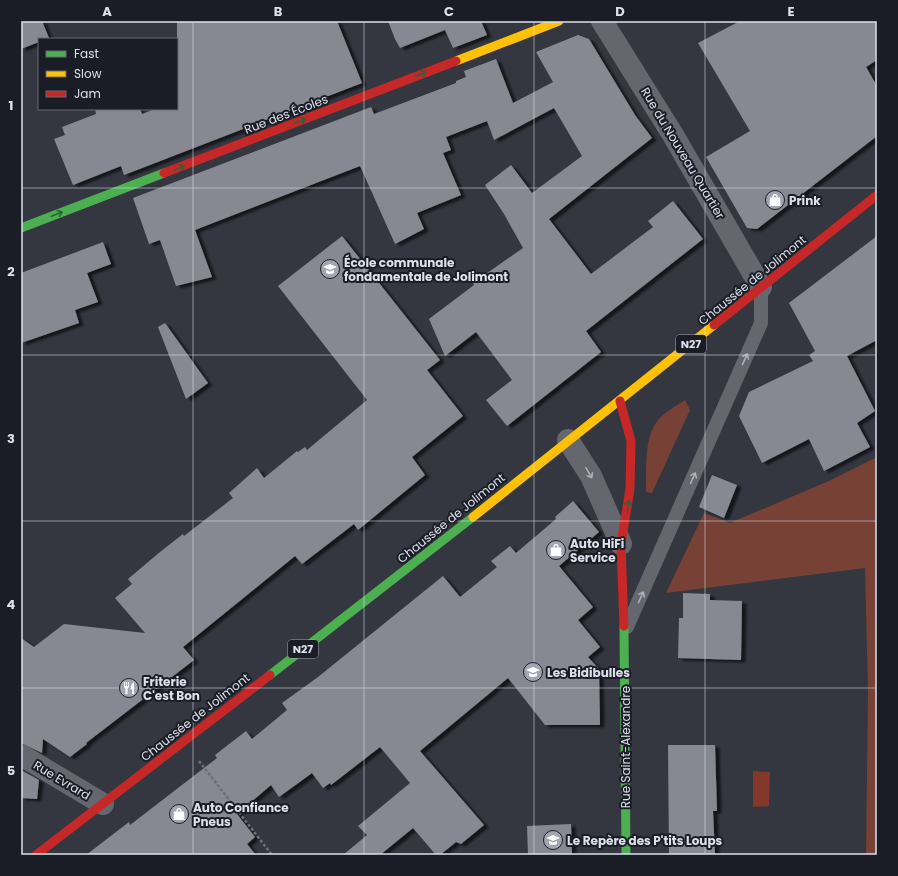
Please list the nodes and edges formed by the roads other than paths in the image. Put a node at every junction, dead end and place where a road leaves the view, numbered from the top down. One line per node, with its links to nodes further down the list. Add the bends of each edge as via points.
1 (559, 21): 4 (main road, Rue des Écoles, one-way to 1)
2 (602, 21): 5 (street, Rue du Nouveau Quartier, via 673,135)
3 (877, 195): 5 (main road, Chaussée de Jolimont / N27)
4 (21, 228)
5 (761, 287): 6 (main road, Chaussée de Jolimont / N27); 9 (lane, one-way to 5, via 761,323)
6 (620, 401): 7 (main road, Chaussée de Jolimont / N27); 8 (main road, Rue Saint-Alexandre, one-way to 6, via 630,490 631,441)
7 (568, 440): 8 (street, Rue Saint-Alexandre, one-way to 8, via 591,476); 11 (main road, Chaussée de Jolimont / N27, via 417,561)
8 (621, 544): 9 (main road, Rue Saint-Alexandre)
9 (625, 632): 13 (main road, Rue Saint-Alexandre)
10 (21, 755): 11 (street, Rue Evrard)
11 (103, 804): 12 (main road, Chaussée de Jolimont / N27)
12 (36, 855)
13 (626, 855)

